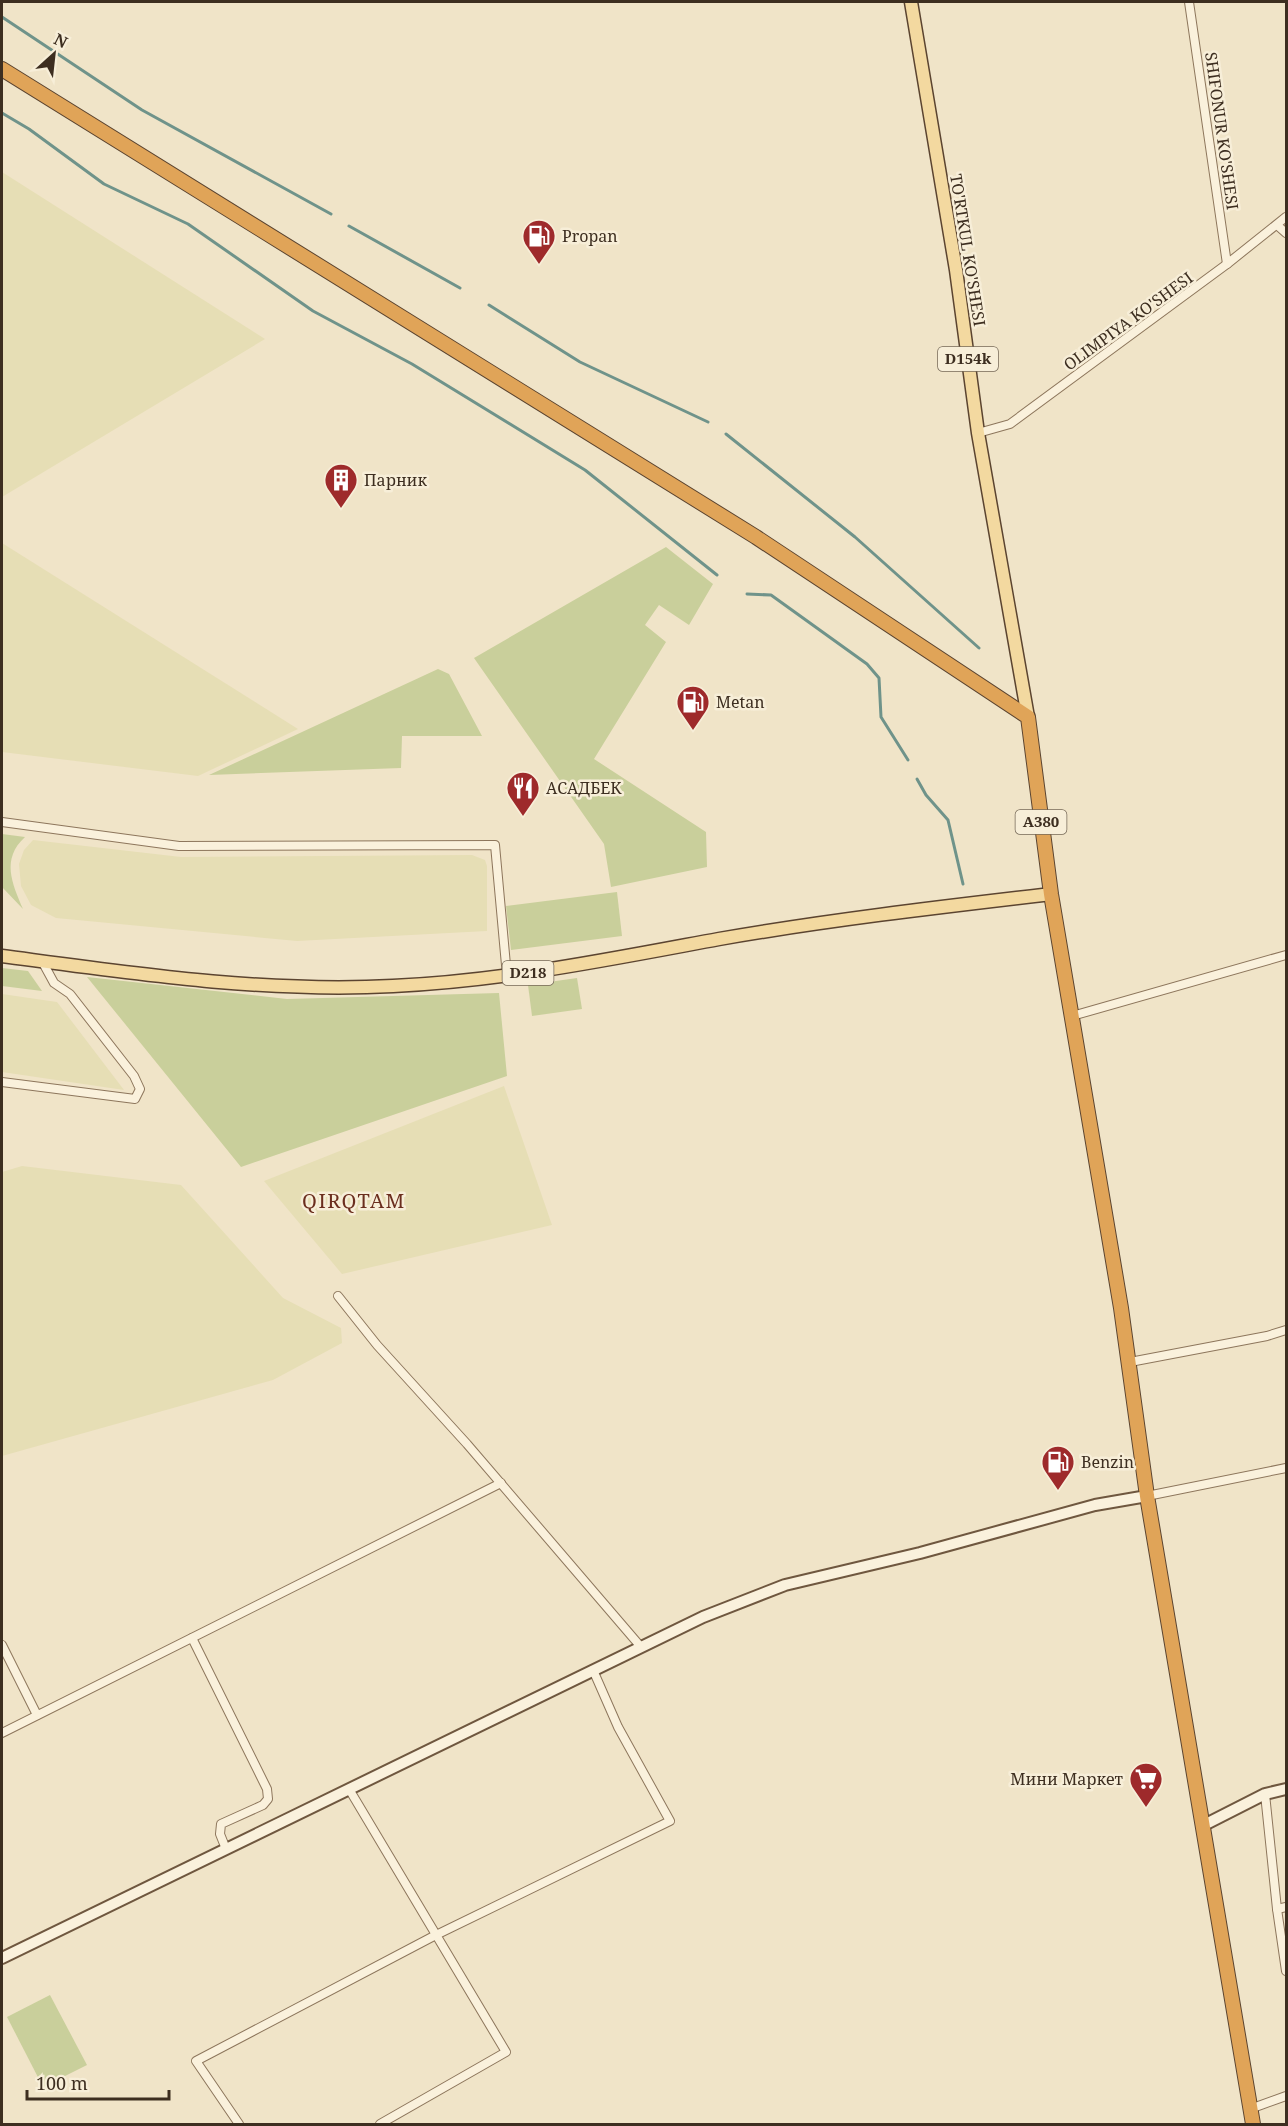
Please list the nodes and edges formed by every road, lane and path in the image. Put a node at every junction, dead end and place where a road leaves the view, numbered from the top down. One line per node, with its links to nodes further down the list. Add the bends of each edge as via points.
1 (911, 2): 8 (main road, TO'RTKUL KO'SHESI / D154k, via 956,270)
2 (1189, 2): 7 (street, SHIFONUR KO'SHESI)
3 (2, 69): 9 (highway, via 756,537)
4 (1287, 217): 5 (street, OLIMPIYA KO'SHESI)
5 (1277, 225): 6 (street); 7 (street, OLIMPIYA KO'SHESI)
6 (1287, 233)
7 (1227, 264): 8 (street, OLIMPIYA KO'SHESI, via 1011,424)
8 (978, 432): 9 (main road, TO'RTKUL KO'SHESI / D154k)
9 (1028, 717): 11 (highway, A380)
10 (2, 822): 15 (street, via 179,846 495,845)
11 (1051, 894): 15 (main road, D218, via 722,939); 16 (highway, A380)
12 (1287, 955): 16 (street)
13 (2, 956): 14 (main road, D218)
14 (42, 961): 15 (main road, D218, via 290,988 394,987); 17 (street, via 54,983 70,994 140,1089 135,1100)
15 (507, 976)
16 (1072, 1016): 20 (highway, A380)
17 (2, 1082)
18 (338, 1296): 22 (street, via 376,1345)
19 (1287, 1330): 20 (street)
20 (1130, 1362): 23 (highway, A380)
21 (1287, 1468): 23 (street)
22 (501, 1483): 24 (street); 26 (street)
23 (1147, 1496): 26 (street, via 1095,1505 785,1585 703,1617); 33 (highway, A380)
24 (192, 1638): 28 (street); 34 (street, via 267,1789 268,1799 263,1805 221,1824)
25 (2, 1645): 28 (street)
26 (641, 1647): 27 (street)
27 (593, 1670): 30 (street); 37 (street, via 618,1727 670,1821)
28 (37, 1715): 29 (street)
29 (2, 1733)
30 (349, 1789): 34 (street); 37 (street)
31 (1287, 1789): 32 (street)
32 (1265, 1794): 33 (street); 36 (street)
33 (1204, 1825): 41 (highway, A380)
34 (226, 1849): 38 (street)
35 (1287, 1907): 36 (street)
36 (1277, 1910): 39 (street)
37 (434, 1936): 42 (street, via 196,2061); 43 (street, via 506,2052)
38 (2, 1958)
39 (1287, 1971)
40 (1287, 2096): 41 (street)
41 (1250, 2109): 44 (highway, A380)
42 (239, 2124)
43 (380, 2124)
44 (1253, 2124)

